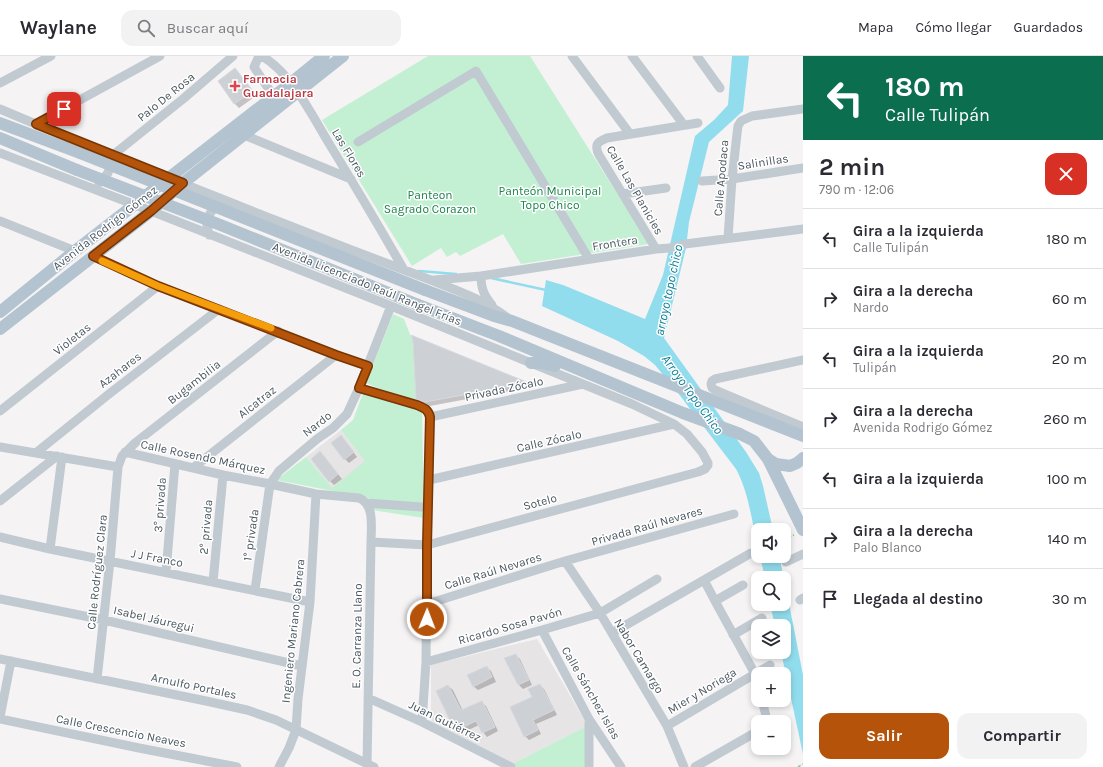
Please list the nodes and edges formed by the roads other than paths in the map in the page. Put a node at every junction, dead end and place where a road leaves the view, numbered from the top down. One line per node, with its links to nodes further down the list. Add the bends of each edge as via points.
1 (160, 56): 19 (street)
2 (233, 56): 26 (street, Palo De Rosa)
3 (260, 56): 10 (street, Las Flores); 14 (street, via 254,67)
4 (324, 56): 12 (main road, Avenida Rodrigo Gómez)
5 (343, 56): 12 (main road, Avenida Rodrigo Gómez)
6 (572, 56): 21 (street, Calle Las Planicies)
7 (632, 56): 20 (street)
8 (696, 56): 13 (street)
9 (44, 57): 11 (street)
10 (272, 59): 12 (street, Las Flores)
11 (0, 83)
12 (295, 88): 14 (main road, Avenida Rodrigo Gómez); 22 (main road, Avenida Rodrigo Gómez); 29 (street, Las Flores)
13 (720, 88)
14 (274, 97): 28 (main road, Avenida Rodrigo Gómez)
15 (0, 109): 19 (street)
16 (803, 109): 30 (street, Calle Apodaca, via 752,116 742,121 738,126)
17 (0, 123): 49 (main road, bridge)
18 (698, 123): 20 (street)
19 (36, 124): 26 (street)
20 (684, 125): 21 (street)
21 (630, 134): 35 (street, Calle Las Planicies, via 607,138 597,145 597,152)
22 (244, 135): 29 (street); 32 (main road, Avenida Rodrigo Gómez)
23 (0, 138): 62 (main road, bridge)
24 (358, 142): 46 (street, via 476,71)
25 (0, 153): 34 (street, Avenida Licenciado Raúl Rangel Frías)
26 (113, 155): 28 (street); 34 (street, via 108,173)
27 (803, 168): 30 (street, Salinillas)
28 (170, 178): 32 (street); 37 (main road, Avenida Rodrigo Gómez)
29 (351, 179): 47 (street, Las Flores)
30 (732, 179): 31 (street, Salinillas); 42 (street, Calle Apodaca)
31 (702, 181)
32 (183, 183): 36 (street); 38 (main road, Avenida Rodrigo Gómez)
33 (666, 188): 35 (street)
34 (91, 189): 37 (street, Avenida Licenciado Raúl Rangel Frías)
35 (623, 194): 43 (street, Calle Las Planicies)
36 (227, 201): 41 (street, via 220,202 211,211 207,225); 47 (street)
37 (135, 205): 38 (street, Avenida Licenciado Raúl Rangel Frías); 44 (main road, Avenida Rodrigo Gómez)
38 (151, 211): 41 (street, Avenida Licenciado Raúl Rangel Frías); 45 (main road, Avenida Rodrigo Gómez)
39 (2, 223): 44 (street)
40 (803, 229): 42 (street, Frontera)
41 (209, 235): 51 (street, Avenida Licenciado Raúl Rangel Frías)
42 (728, 238): 43 (street, Frontera)
43 (656, 249): 46 (street, Frontera)
44 (75, 251): 54 (main road, Avenida Rodrigo Gómez)
45 (93, 256): 50 (street); 56 (main road, Avenida Rodrigo Gómez)
46 (589, 259): 48 (street, Frontera)
47 (404, 270): 49 (street)
48 (481, 276): 49 (street, Frontera); 52 (street, via 482,289)
49 (428, 285): 52 (street, via 449,287); 55 (main road, via 494,316)
50 (158, 286): 53 (street); 65 (street, Violetas)
51 (391, 306): 60 (street, Avenida Licenciado Raúl Rangel Frías); 61 (street, Nardo)
52 (492, 307): 55 (street)
53 (219, 309): 57 (street); 71 (street, Azahares)
54 (0, 312)
55 (512, 321): 69 (main road)
56 (0, 329)
57 (278, 331): 58 (street); 72 (street, Bugambilia)
58 (336, 355): 61 (street); 79 (street, Alcatraz)
59 (803, 360): 68 (street, via 715,379 711,384 715,390)
60 (531, 363): 62 (main road); 63 (street, Avenida Licenciado Raúl Rangel Frías)
61 (368, 366): 64 (street, Nardo)
62 (577, 369): 75 (main road, via 740,434 754,441)
63 (583, 384): 66 (street, Privada Zócalo); 67 (street, Avenida Licenciado Raúl Rangel Frías)
64 (359, 388): 66 (street, via 425,408); 82 (street, Nardo, via 347,414 340,422 284,466)
65 (0, 411)
66 (430, 416): 81 (street)
67 (674, 424): 76 (street, Avenida Licenciado Raúl Rangel Frías, via 695,443); 81 (street, Calle Zócalo)
68 (803, 427)
69 (803, 436)
70 (0, 447): 71 (street)
71 (37, 452): 73 (street)
72 (125, 452): 77 (street, Calle Rosendo Márquez); 78 (street, Calle Rosendo Márquez)
73 (59, 456): 78 (street); 84 (street); 93 (street)
74 (803, 458): 75 (main road, via 790,466 776,464)
75 (768, 459): 88 (main road)
76 (708, 463): 92 (street, Sotelo, via 705,469 698,472)
77 (175, 464): 79 (street, Calle Rosendo Márquez); 99 (street, 3° privada)
78 (118, 466): 97 (street, Calle Rodríguez Clara)
79 (193, 468): 80 (street, Calle Rosendo Márquez)
80 (223, 475): 82 (street, Calle Rosendo Márquez); 102 (street, 2° privada)
81 (429, 480): 92 (street)
82 (270, 484): 83 (street, Calle Rosendo Márquez); 104 (street, 1° privada)
83 (316, 494): 85 (street, Calle Rosendo Márquez, via 359,498); 107 (street, Ingeniero Mariano Cabrera)
84 (0, 501)
85 (368, 506): 86 (street, Calle Rosendo Márquez); 91 (street, E. O. Carranza Llano)
86 (422, 507)
87 (734, 514): 98 (street, Privada Raúl Nevares)
88 (800, 516): 89 (main road)
89 (800, 532)
90 (0, 537): 93 (street, J J Franco)
91 (371, 542): 92 (street, Sotelo); 124 (street, E. O. Carranza Llano)
92 (427, 545): 108 (street)
93 (50, 549): 97 (street, J J Franco)
94 (750, 552): 101 (street)
95 (803, 554): 96 (street)
96 (791, 560)
97 (110, 561): 99 (street, J J Franco); 111 (street, Calle Rodríguez Clara)
98 (565, 561): 108 (street, Calle Raúl Nevares); 109 (street, Nabor Camargo)
99 (166, 572): 102 (street, J J Franco)
100 (657, 579): 109 (street, Ricardo Sosa Pavón)
101 (704, 580): 106 (street); 113 (street)
102 (213, 582): 104 (street, J J Franco)
103 (743, 585): 106 (street)
104 (255, 590): 107 (street, J J Franco)
105 (0, 599): 111 (street, Isabel Jáuregui)
106 (715, 601): 114 (street)
107 (310, 602): 119 (street, Ingeniero Mariano Cabrera)
108 (427, 604): 117 (street)
109 (600, 613): 112 (street, Ricardo Sosa Pavón); 113 (street, Nabor Camargo)
110 (762, 618): 114 (street)
111 (104, 620): 119 (street, Isabel Jáuregui); 123 (street, Calle Rodríguez Clara)
112 (542, 630): 117 (street, Ricardo Sosa Pavón); 126 (street, Calle Sánchez Islas)
113 (612, 633): 128 (street, Nabor Camargo)
114 (733, 635): 120 (street)
115 (0, 659): 116 (street, Arnulfo Portales)
116 (12, 661): 123 (street, Arnulfo Portales); 125 (street)
117 (426, 662): 127 (street)
118 (770, 665): 121 (street, Mier y Noriega)
119 (302, 666): 129 (street, Ingeniero Mariano Cabrera)
120 (751, 667)
121 (767, 667)
122 (751, 676): 128 (street, Mier y Noriega)
123 (98, 679): 129 (street, Arnulfo Portales, via 247,710)
124 (368, 698): 127 (street, Juan Gutiérrez); 131 (street, E. O. Carranza Llano)
125 (0, 718): 132 (street, Calle Crescencio Neaves)
126 (590, 719): 135 (street); 136 (street, Calle Sánchez Islas)
127 (422, 722): 134 (street, Juan Gutiérrez)
128 (667, 726): 137 (street, Nabor Camargo)
129 (296, 730): 131 (street, Arnulfo Portales); 133 (street, Ingeniero Mariano Cabrera)
130 (751, 736): 138 (street)
131 (371, 765)
132 (237, 767)
133 (279, 767)
134 (511, 767)
135 (590, 767)
136 (621, 767)
137 (684, 767)
138 (695, 767)

